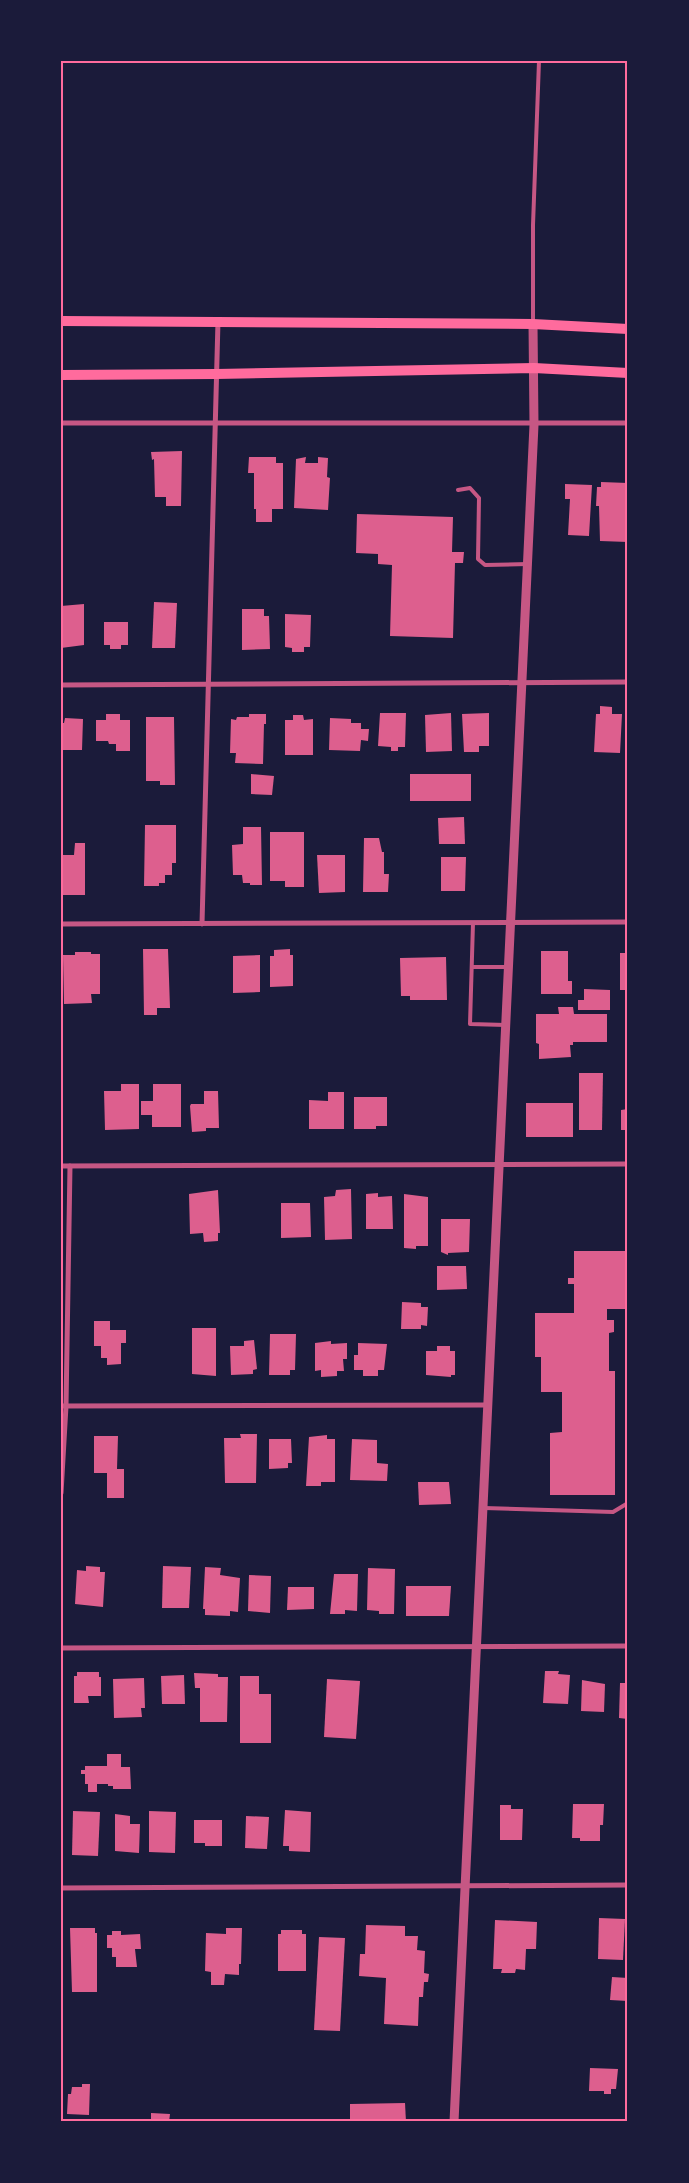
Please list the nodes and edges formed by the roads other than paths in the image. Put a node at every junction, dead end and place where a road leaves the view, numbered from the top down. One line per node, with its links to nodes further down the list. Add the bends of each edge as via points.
1 (539, 61): 4 (lane)
2 (218, 320): 3 (main road); 4 (main road); 8 (street)
3 (61, 321)
4 (533, 324): 5 (main road); 6 (street)
5 (628, 329)
6 (534, 368): 7 (main road); 8 (main road); 13 (street)
7 (628, 373)
8 (216, 374): 9 (main road); 11 (street)
9 (61, 375)
10 (61, 423): 11 (street)
11 (215, 423): 13 (street); 19 (street)
12 (628, 424): 13 (street)
13 (534, 425): 15 (street)
14 (458, 490): 15 (lane, via 470,488 479,498 478,559 485,565)
15 (528, 564): 16 (street)
16 (522, 682): 17 (street); 19 (street); 22 (street)
17 (628, 682)
18 (61, 685): 19 (street)
19 (208, 685): 24 (street)
20 (628, 922): 22 (street)
21 (473, 923): 22 (street); 24 (street); 25 (lane)
22 (510, 923): 26 (street)
23 (61, 924): 24 (street)
24 (202, 924)
25 (472, 967): 26 (lane); 27 (lane, via 470,1024)
26 (508, 967): 27 (street)
27 (506, 1025): 29 (street)
28 (628, 1164): 29 (street)
29 (499, 1165): 31 (street); 32 (street)
30 (61, 1166): 31 (street)
31 (70, 1166): 33 (street)
32 (487, 1405): 33 (street); 36 (street)
33 (63, 1406): 34 (street)
34 (61, 1493)
35 (628, 1503): 36 (lane, via 613,1512)
36 (482, 1508): 37 (street)
37 (476, 1646): 38 (street); 39 (street); 40 (street)
38 (628, 1646)
39 (61, 1648)
40 (466, 1884): 41 (street); 42 (street); 43 (street)
41 (628, 1885)
42 (61, 1888)
43 (454, 2122)

